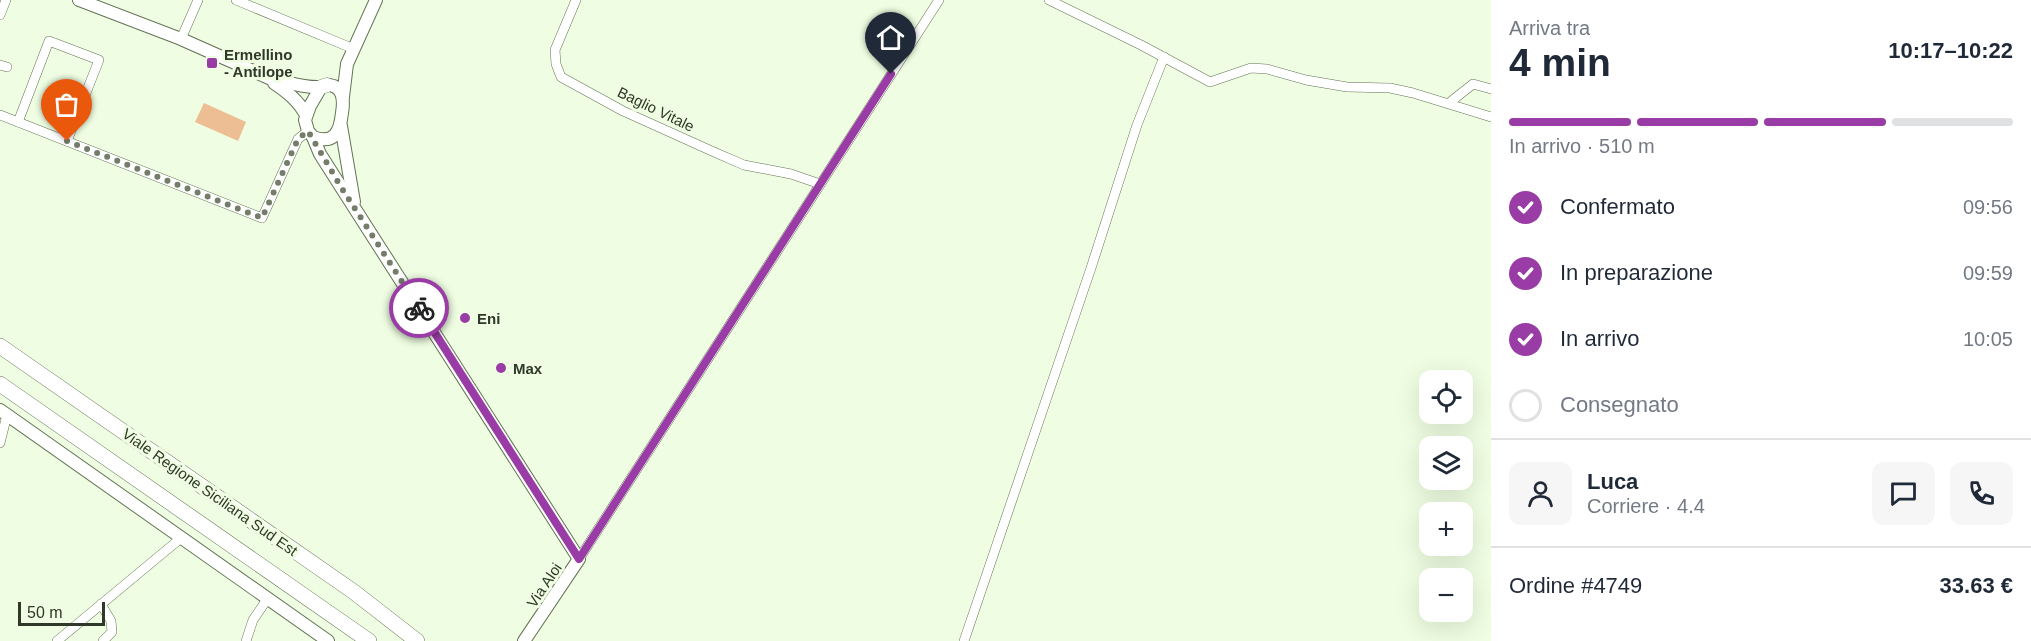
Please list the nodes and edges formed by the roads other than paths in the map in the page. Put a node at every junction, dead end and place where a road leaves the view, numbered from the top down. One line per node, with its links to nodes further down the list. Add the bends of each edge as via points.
1 (6, 0): 9 (street)
2 (79, 0): 10 (street)
3 (198, 0): 10 (street)
4 (236, 0): 11 (street)
5 (376, 0): 11 (street)
6 (576, 0): 26 (street, Baglio Vitale, via 555,50 561,77 714,153 744,165)
7 (939, 0): 26 (street, Via Aloi)
8 (1049, 0): 12 (street)
9 (0, 15)
10 (181, 39): 14 (street)
11 (354, 49): 13 (street)
12 (1164, 57): 18 (street, via 1210,82 1251,68 1267,69 1347,87 1390,88); 43 (street, via 1137,125)
13 (347, 64): 15 (street); 17 (street)
14 (269, 78): 15 (street, via 306,88); 20 (street, via 292,96)
15 (324, 86): 17 (street, via 337,88); 20 (street)
16 (1491, 88): 18 (street, via 1473,84)
17 (343, 98): 23 (street)
18 (1449, 104): 21 (street)
19 (0, 115): 22 (street)
20 (306, 115): 24 (street)
21 (1491, 117)
22 (18, 122): 25 (street); 25 (street, via 49,41 99,60)
23 (341, 126): 24 (street, via 336,135 327,139); 27 (street)
24 (310, 134): 25 (street, via 298,139 262,218); 27 (street)
25 (67, 141)
26 (820, 184): 33 (street, Via Aloi)
27 (355, 206): 33 (street)
28 (0, 346): 41 (main road, Viale Regione Siciliana Sud Est, via 344,585)
29 (0, 384): 40 (main road, Viale Regione Siciliana Sud Est)
30 (3, 412): 31 (street); 32 (street)
31 (0, 444)
32 (181, 538): 34 (street); 35 (street)
33 (579, 559): 42 (street, Via Aloi)
34 (268, 598): 38 (street, via 253,620); 39 (street)
35 (101, 604): 36 (street); 37 (street, via 111,621 112,632)
36 (57, 641)
37 (103, 641)
38 (246, 641)
39 (328, 641)
40 (369, 641)
41 (417, 641)
42 (524, 641)
43 (964, 641)

